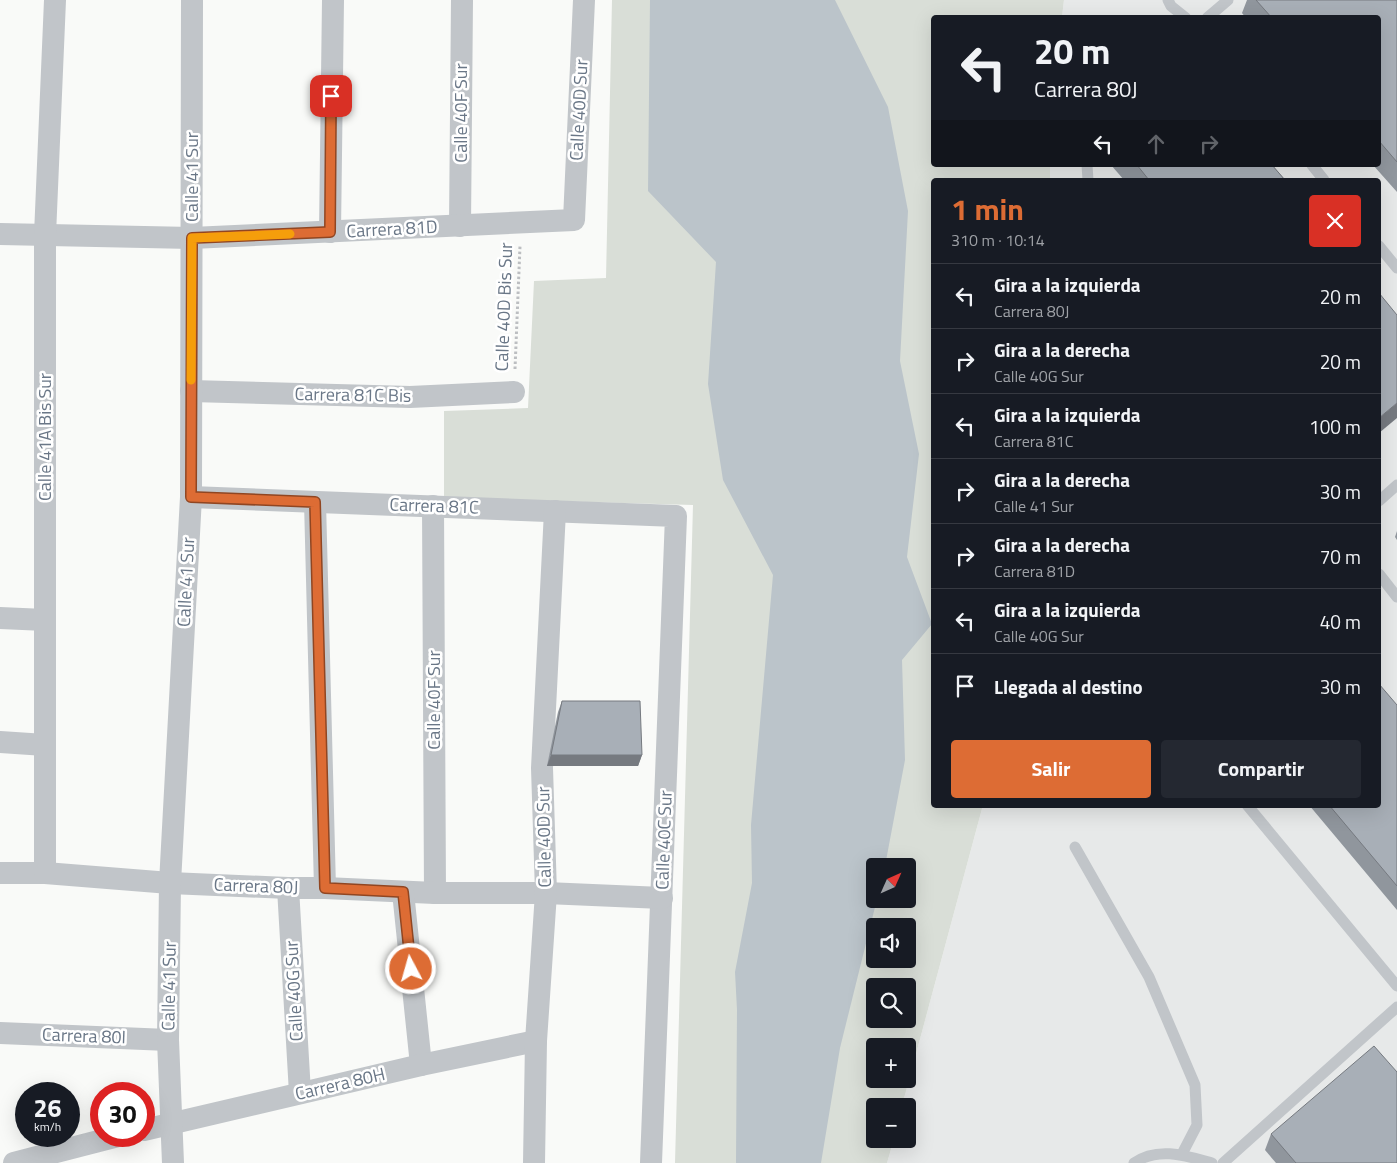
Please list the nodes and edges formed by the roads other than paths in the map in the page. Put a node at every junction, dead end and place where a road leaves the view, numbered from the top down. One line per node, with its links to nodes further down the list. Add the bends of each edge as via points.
1 (55, 0): 16 (street, Calle 41A Bis Sur)
2 (192, 0): 17 (street, Calle 41 Sur)
3 (333, 0): 14 (street)
4 (462, 0): 13 (street, Calle 40F Sur)
5 (584, 0): 12 (street, Calle 40D Sur)
6 (1168, 0): 8 (lane)
7 (1228, 0): 9 (lane)
8 (1182, 15)
9 (1210, 15)
10 (1314, 167): 11 (lane)
11 (1322, 178)
12 (574, 220): 13 (street, Carrera 81D)
13 (460, 226): 14 (street, Carrera 81D)
14 (330, 232): 17 (street, Carrera 81D)
15 (0, 234): 16 (street, Carrera 81D)
16 (45, 235): 17 (street, Carrera 81D); 32 (street, Calle 41A Bis Sur)
17 (192, 238): 20 (street, Calle 41 Sur)
18 (1381, 248): 19 (lane)
19 (1397, 268)
20 (191, 391): 21 (street, Carrera 81C Bis, via 410,397); 23 (street, Calle 41 Sur)
21 (514, 392)
22 (1397, 485): 24 (lane)
23 (191, 497): 25 (street, Carrera 81C); 39 (street, Calle 41 Sur)
24 (1381, 499)
25 (315, 502): 26 (street, Carrera 81C); 41 (street)
26 (433, 506): 27 (street, Carrera 81C); 43 (street, Calle 40F Sur)
27 (555, 511): 28 (street, Carrera 81C); 44 (street, Calle 40D Sur, via 542,768)
28 (676, 516): 45 (street, Calle 40C Sur)
29 (1381, 577): 30 (lane)
30 (1397, 597)
31 (0, 618): 32 (street)
32 (45, 620): 34 (street, Calle 41A Bis Sur)
33 (0, 742): 34 (street)
34 (45, 745): 38 (street, Calle 41A Bis Sur)
35 (1249, 808): 46 (lane)
36 (1075, 847): 56 (lane, via 1149,977 1196,1085 1197,1125)
37 (0, 873): 38 (street, Carrera 80J)
38 (45, 874): 39 (street, Carrera 80J)
39 (170, 883): 40 (street, Carrera 80J); 49 (street, Calle 41 Sur)
40 (288, 888): 41 (street, Carrera 80J); 52 (street, Calle 40G Sur)
41 (325, 888): 42 (street, Carrera 80J)
42 (403, 892): 43 (street, Carrera 80J); 51 (street)
43 (435, 893): 44 (street, Carrera 80J)
44 (546, 894): 45 (street, Carrera 80J); 50 (street, Calle 40D Sur)
45 (662, 898): 60 (street, Calle 40C Sur)
46 (1397, 986)
47 (1397, 1008): 63 (lane)
48 (0, 1033): 49 (street, Carrera 80I)
49 (168, 1040): 53 (street, Calle 41 Sur)
50 (536, 1041): 51 (street, Carrera 80H); 59 (street, Calle 40D Sur)
51 (421, 1065): 52 (street, Carrera 80H)
52 (300, 1093): 53 (street, Carrera 80H)
53 (171, 1122): 54 (street, Carrera 80H); 58 (street, Calle 41 Sur)
54 (155, 1127)
55 (90, 1143): 57 (street)
56 (1182, 1154): 61 (lane, via 1158,1153); 62 (lane)
57 (14, 1163)
58 (173, 1163)
59 (534, 1163)
60 (651, 1163)
61 (1134, 1163)
62 (1212, 1163)
63 (1223, 1163)

